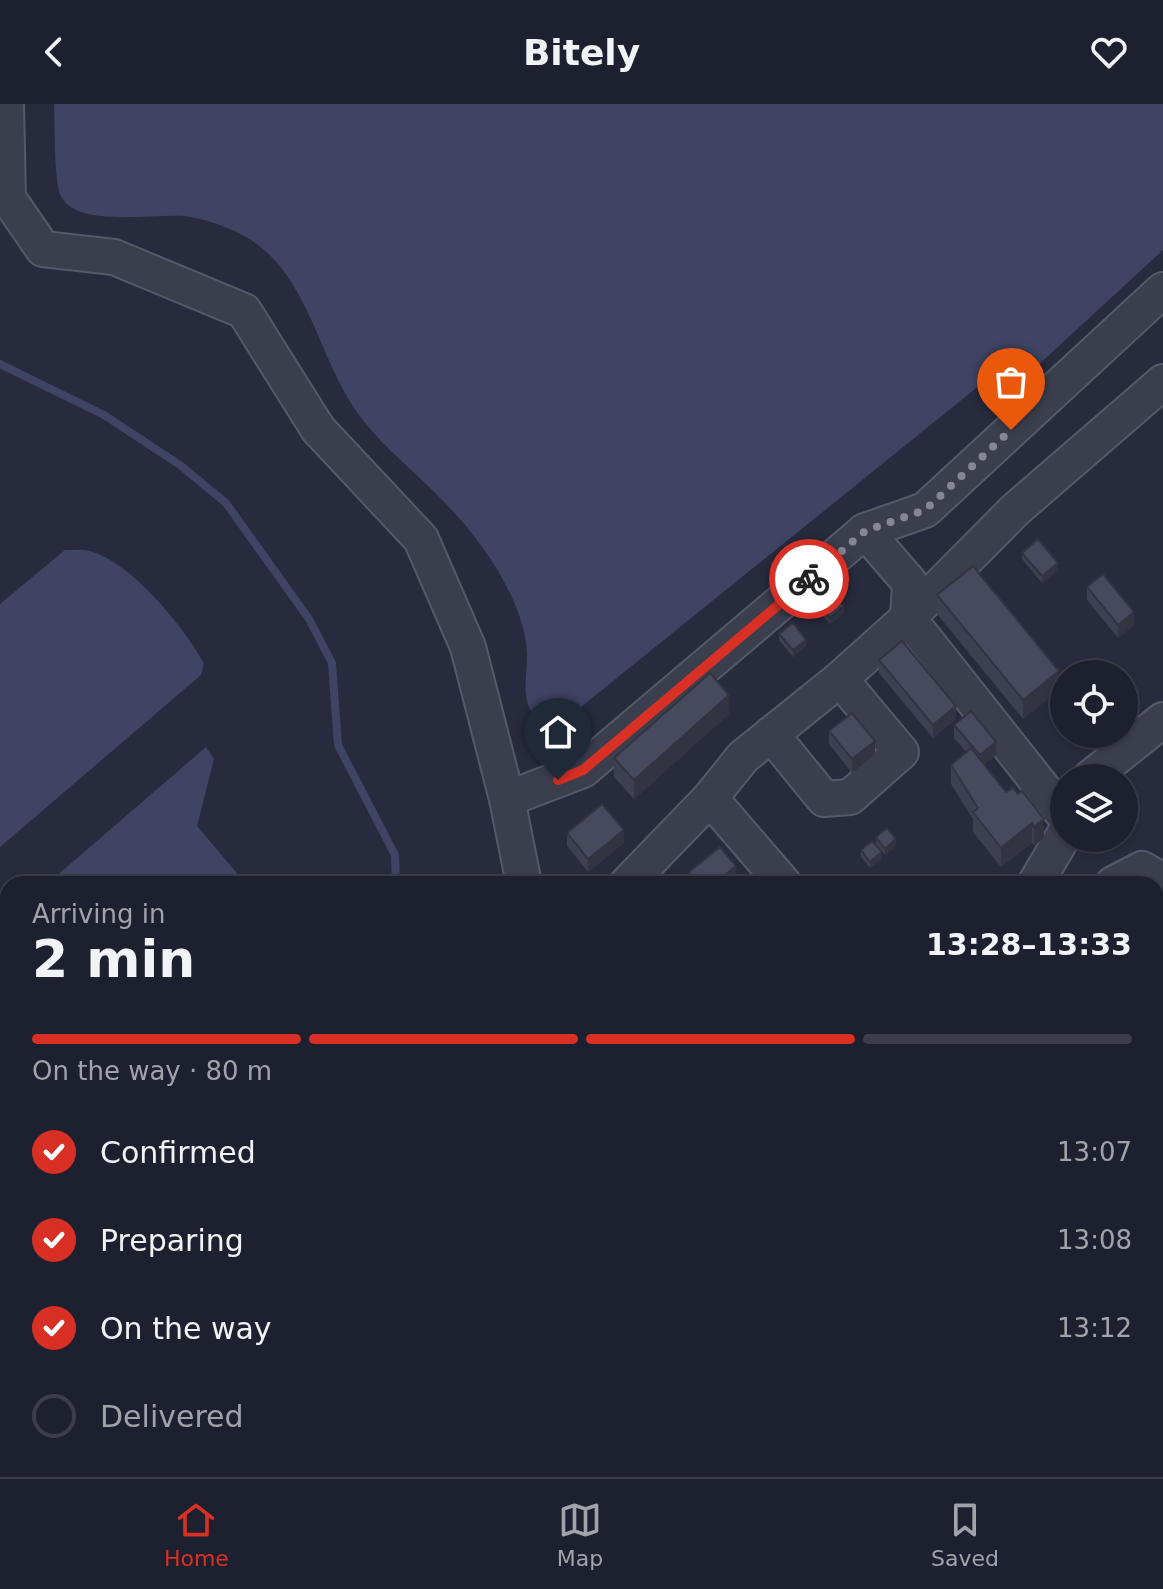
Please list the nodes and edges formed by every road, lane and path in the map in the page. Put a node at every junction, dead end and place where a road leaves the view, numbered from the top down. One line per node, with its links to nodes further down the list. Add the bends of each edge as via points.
1 (6, 104): 11 (lane, via 8,198 43,249 114,257 244,311 318,429 421,539 468,647)
2 (1163, 290): 4 (lane, via 925,510)
3 (1163, 382): 5 (lane, via 1015,510)
4 (865, 531): 5 (lane, via 910,583); 11 (lane, via 583,770)
5 (908, 618): 6 (lane); 12 (lane)
6 (840, 679): 8 (lane); 8 (lane, via 901,752 850,797 824,799)
7 (1163, 720): 9 (lane)
8 (771, 734): 10 (lane, via 743,757)
9 (1108, 764)
10 (710, 798): 15 (lane); 16 (lane)
11 (507, 799): 14 (lane)
12 (1050, 799)
13 (1050, 845): 17 (lane)
14 (522, 876)
15 (635, 876)
16 (777, 876)
17 (1038, 876)
18 (1128, 876): 19 (lane, via 1142,869)
19 (1154, 876)

